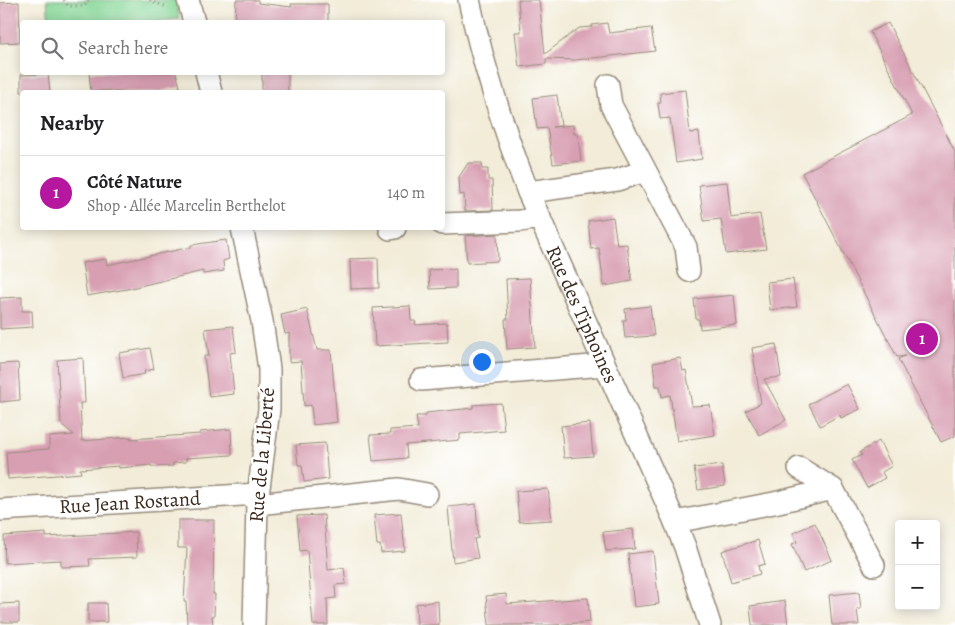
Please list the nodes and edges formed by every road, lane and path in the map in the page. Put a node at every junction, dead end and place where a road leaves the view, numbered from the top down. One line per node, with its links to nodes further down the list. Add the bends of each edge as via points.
1 (64, 0): 2 (path, via 68,6 85,6)
2 (88, 0)
3 (188, 0): 5 (street)
4 (469, 0): 10 (street, Rue des Tiphoines, via 486,68)
5 (193, 20)
6 (207, 75): 8 (street)
7 (608, 85): 9 (street, via 611,105)
8 (210, 90)
9 (645, 171): 10 (street, via 617,180); 14 (street, via 686,246)
10 (528, 192): 11 (street, Rue des Tiphoines)
11 (540, 218): 12 (street); 15 (street, Rue des Tiphoines)
12 (445, 224)
13 (242, 230): 20 (street, Rue de la Liberté, via 262,321 268,369 269,408)
14 (689, 271)
15 (604, 365): 16 (street); 22 (street, Rue des Tiphoines)
16 (421, 380)
17 (799, 468): 18 (street)
18 (833, 489): 22 (street); 23 (street)
19 (427, 494): 20 (street, Rue Jean Rostand, via 399,489)
20 (258, 499): 21 (street, Rue Jean Rostand); 24 (street, Rue de la Liberté)
21 (0, 510)
22 (675, 522): 25 (street, Rue des Tiphoines)
23 (874, 565)
24 (254, 625)
25 (710, 625)

